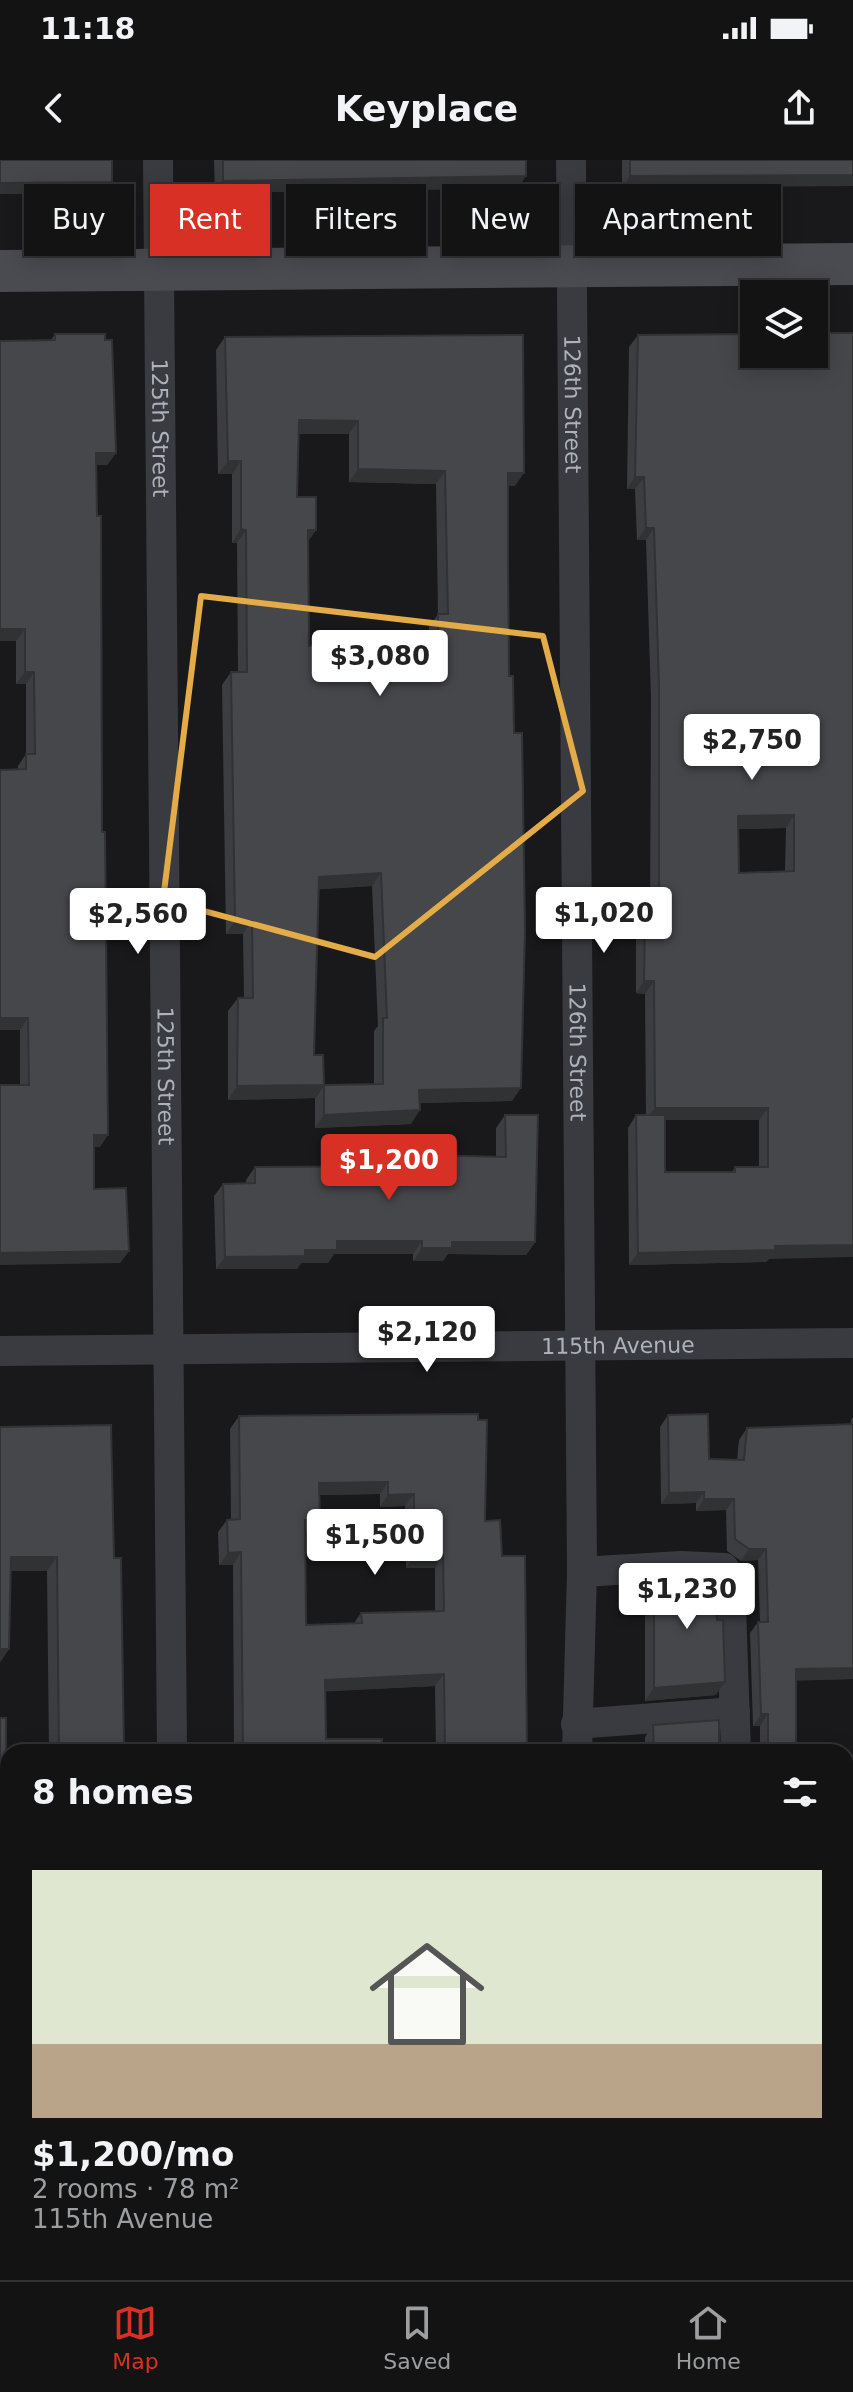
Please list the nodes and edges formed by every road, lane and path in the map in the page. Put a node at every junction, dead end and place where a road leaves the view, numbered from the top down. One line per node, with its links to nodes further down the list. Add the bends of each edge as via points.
1 (158, 160): 5 (street, 125th Street)
2 (571, 160): 4 (street, 126th Street)
3 (853, 264): 4 (main road)
4 (571, 266): 5 (main road); 8 (street, 126th Street)
5 (159, 270): 6 (main road); 9 (street, 125th Street)
6 (0, 271)
7 (853, 1343): 8 (street, 115th Avenue)
8 (580, 1345): 9 (street, 115th Avenue); 11 (street, 126th Street)
9 (168, 1349): 10 (street, 115th Avenue); 14 (street, 125th Street)
10 (0, 1351)
11 (582, 1572): 12 (street, via 724,1568 730,1577); 13 (street, 126th Street)
12 (735, 1712): 13 (street); 15 (street)
13 (576, 1738)
14 (172, 1744)
15 (736, 1744)

